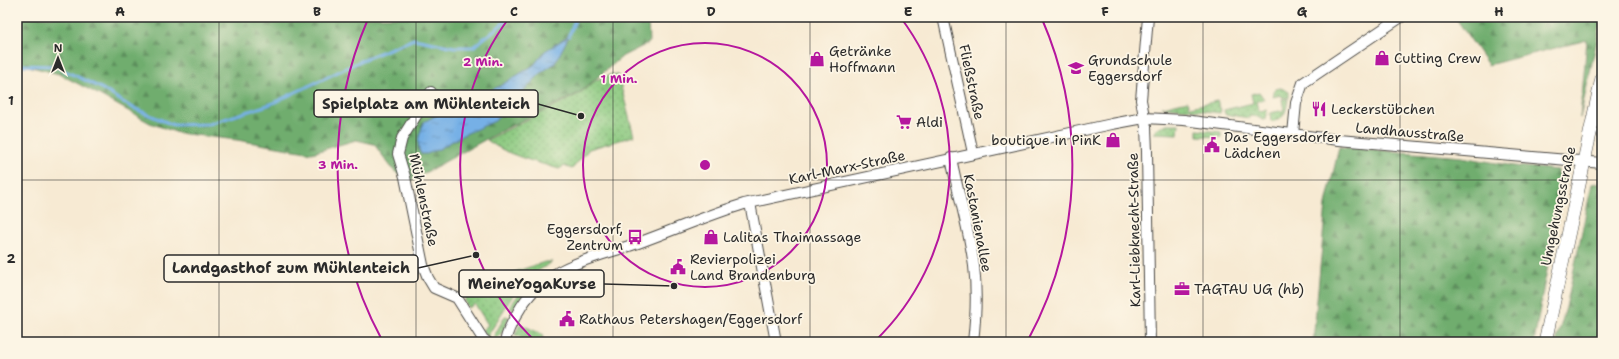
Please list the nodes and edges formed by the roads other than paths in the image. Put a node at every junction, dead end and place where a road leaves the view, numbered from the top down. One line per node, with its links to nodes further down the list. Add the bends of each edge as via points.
1 (943, 17): 8 (street, Fließstraße)
2 (1148, 17): 6 (street, Karl-Liebknecht-Straße, via 1140,100)
3 (1401, 17): 7 (street, via 1303,83 1296,103)
4 (1602, 78): 10 (main road, Umgehungsstraße)
5 (431, 92): 13 (street, Mühlenstraße, via 402,138 398,154 428,278 434,288 457,298)
6 (1144, 118): 7 (street, Landhausstraße, via 1184,120); 8 (street, Karl-Marx-Straße); 17 (street, Karl-Liebknecht-Straße, via 1147,152)
7 (1293, 134): 10 (street, Landhausstraße, via 1375,144)
8 (972, 153): 9 (street, Karl-Marx-Straße)
9 (951, 158): 12 (street, Karl-Marx-Straße); 16 (street, Kastanienallee, via 974,267 976,299)
10 (1584, 162): 11 (street, Landhausstraße); 18 (main road, Umgehungsstraße)
11 (1602, 163)
12 (750, 203): 14 (street, Karl-Marx-Straße, via 563,268 530,294 507,332); 15 (street)
13 (487, 342)
14 (505, 342)
15 (776, 342)
16 (973, 342)
17 (1150, 342)
18 (1545, 342)

